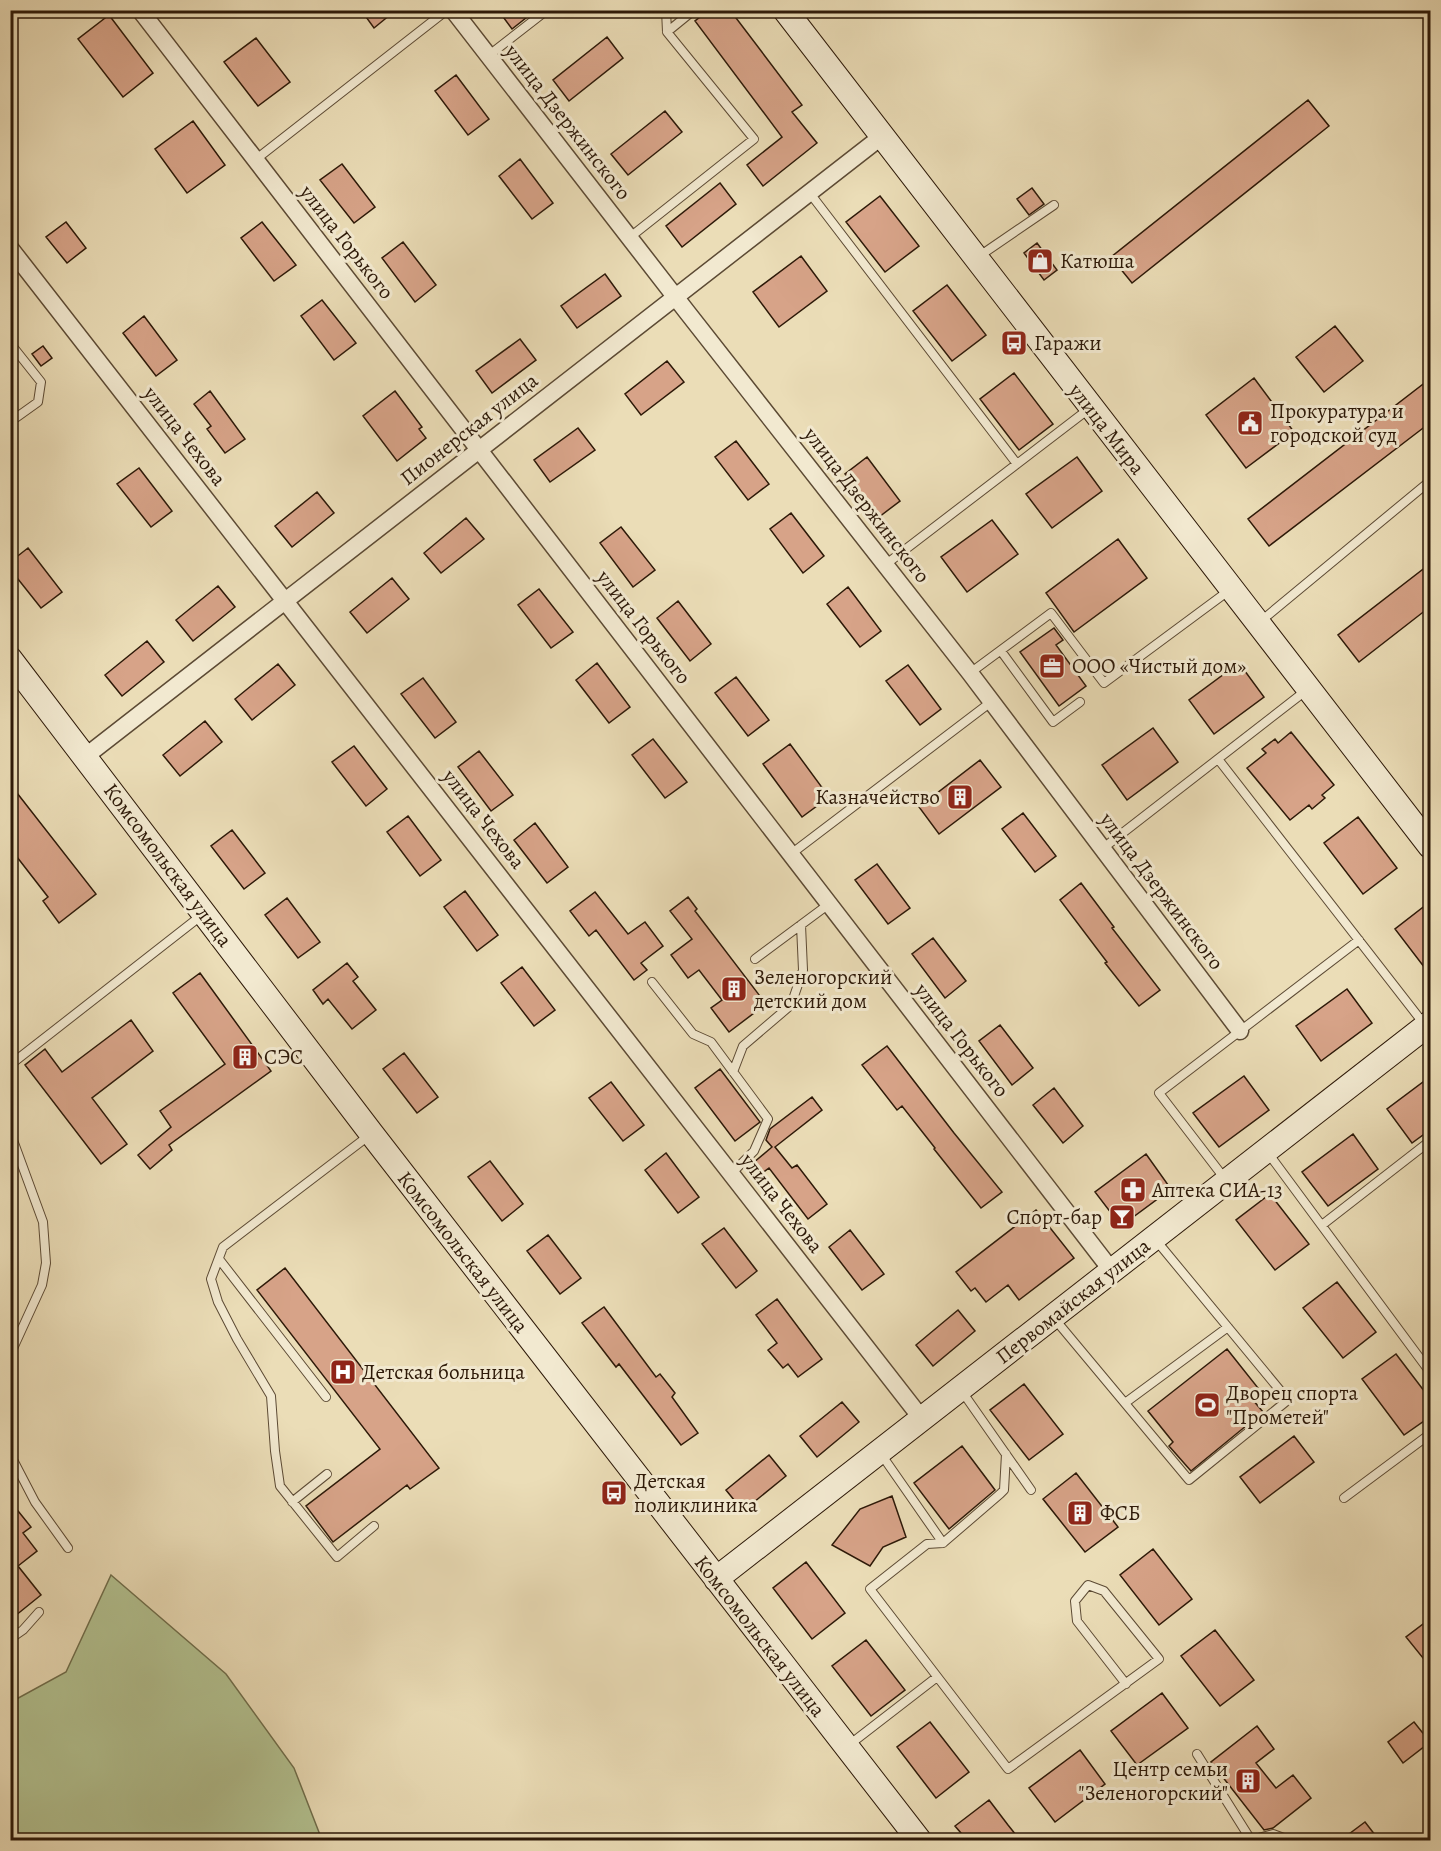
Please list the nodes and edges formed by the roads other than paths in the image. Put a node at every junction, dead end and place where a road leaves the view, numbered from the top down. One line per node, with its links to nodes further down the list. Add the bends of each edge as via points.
1 (140, 10): 11 (street, улица Горького)
2 (447, 10): 11 (lane)
3 (453, 10): 9 (street, улица Дзержинского)
4 (548, 10): 9 (lane)
5 (666, 10): 8 (lane)
6 (694, 10): 8 (lane)
7 (784, 10): 10 (street, улица Мира)
8 (667, 32): 14 (lane, via 754,139)
9 (488, 56): 14 (street, улица Дзержинского)
10 (880, 136): 12 (street, Пионерская улица); 16 (street, улица Мира)
11 (255, 160): 21 (street, улица Горького)
12 (809, 192): 17 (street, Пионерская улица); 22 (lane)
13 (1054, 205): 16 (lane)
14 (629, 238): 17 (street, улица Дзержинского)
15 (10, 248): 26 (street, улица Чехова)
16 (975, 259): 19 (street, улица Мира)
17 (675, 297): 21 (street, Пионерская улица); 24 (street, улица Дзержинского)
18 (10, 343): 20 (lane, via 41,382 38,402)
19 (1090, 408): 22 (lane); 25 (street, улица Мира)
20 (10, 422)
21 (479, 450): 26 (street, Пионерская улица); 38 (street, улица Горького)
22 (1017, 464): 24 (lane)
23 (1431, 482): 27 (lane)
24 (885, 565): 30 (street, улица Дзержинского)
25 (1231, 589): 27 (street, улица Мира); 28 (lane, via 1104,683 1051,613)
26 (285, 601): 34 (street, Пионерская улица); 53 (street, улица Чехова)
27 (1258, 624): 31 (street, улица Мира)
28 (1001, 651): 30 (lane); 33 (lane, via 1053,722)
29 (10, 659): 34 (street, Комсомольская улица)
30 (970, 673): 32 (street, улица Дзержинского)
31 (1308, 688): 35 (lane); 36 (street, улица Мира)
32 (991, 702): 37 (street, улица Дзержинского); 38 (lane)
33 (1080, 702)
34 (86, 756): 40 (street, Комсомольская улица)
35 (1218, 759): 37 (lane); 42 (lane)
36 (1431, 846)
37 (1102, 849): 46 (street, улица Дзержинского)
38 (791, 854): 39 (street, улица Горького)
39 (829, 904): 41 (lane); 58 (street, улица Горького)
40 (204, 913): 47 (lane); 50 (street, Комсомольская улица)
41 (801, 925): 43 (lane); 48 (lane, via 803,970 791,1005 743,1046)
42 (1359, 940): 45 (lane); 46 (lane)
43 (755, 959)
44 (652, 982): 48 (lane, via 693,1034 711,1042)
45 (1429, 1025): 52 (street, Первомайская улица)
46 (1240, 1031): 54 (lane, via 1159,1093)
47 (10, 1065)
48 (733, 1072): 53 (lane, via 768,1119 754,1151)
49 (10, 1131): 61 (lane, via 43,1222 46,1263 42,1285)
50 (371, 1133): 57 (lane, via 223,1248); 78 (street, Комсомольская улица)
51 (1431, 1141): 55 (lane)
52 (1266, 1151): 54 (street, Первомайская улица); 55 (lane)
53 (731, 1174): 66 (street, улица Чехова)
54 (1227, 1182): 56 (street, Первомайская улица)
55 (1322, 1225): 62 (lane)
56 (1154, 1238): 58 (street, Первомайская улица); 60 (lane)
57 (219, 1259): 64 (lane); 74 (lane, via 211,1279 232,1330 271,1396 280,1486)
58 (1112, 1271): 59 (street, Первомайская улица)
59 (1053, 1317): 63 (street, Первомайская улица); 65 (lane)
60 (1228, 1327): 65 (lane); 65 (lane, via 1288,1400 1189,1480)
61 (10, 1355)
62 (1431, 1372)
63 (960, 1389): 66 (street, Первомайская улица); 70 (lane)
64 (326, 1396)
65 (1125, 1403)
66 (922, 1419): 68 (street, Первомайская улица)
67 (1431, 1434): 73 (lane)
68 (879, 1452): 76 (lane); 78 (street, Первомайская улица)
69 (10, 1454): 77 (lane, via 35,1502)
70 (1006, 1454): 72 (lane); 76 (lane, via 1004,1490)
71 (327, 1474): 74 (lane)
72 (1032, 1490)
73 (1344, 1498)
74 (292, 1502): 75 (lane, via 337,1557)
75 (374, 1526)
76 (943, 1543): 81 (lane, via 927,1544 870,1589)
77 (68, 1548)
78 (716, 1579): 83 (street, Комсомольская улица)
79 (39, 1612): 80 (lane)
80 (10, 1639)
81 (937, 1677): 82 (lane, via 1008,1769); 83 (lane)
82 (1126, 1684): 82 (lane, via 1159,1659 1104,1591 1088,1585 1075,1601 1077,1621)
83 (847, 1747): 85 (street, Комсомольская улица)
84 (1197, 1754): 86 (lane, via 1251,1840 1273,1834)
85 (919, 1840)
86 (1289, 1840)

